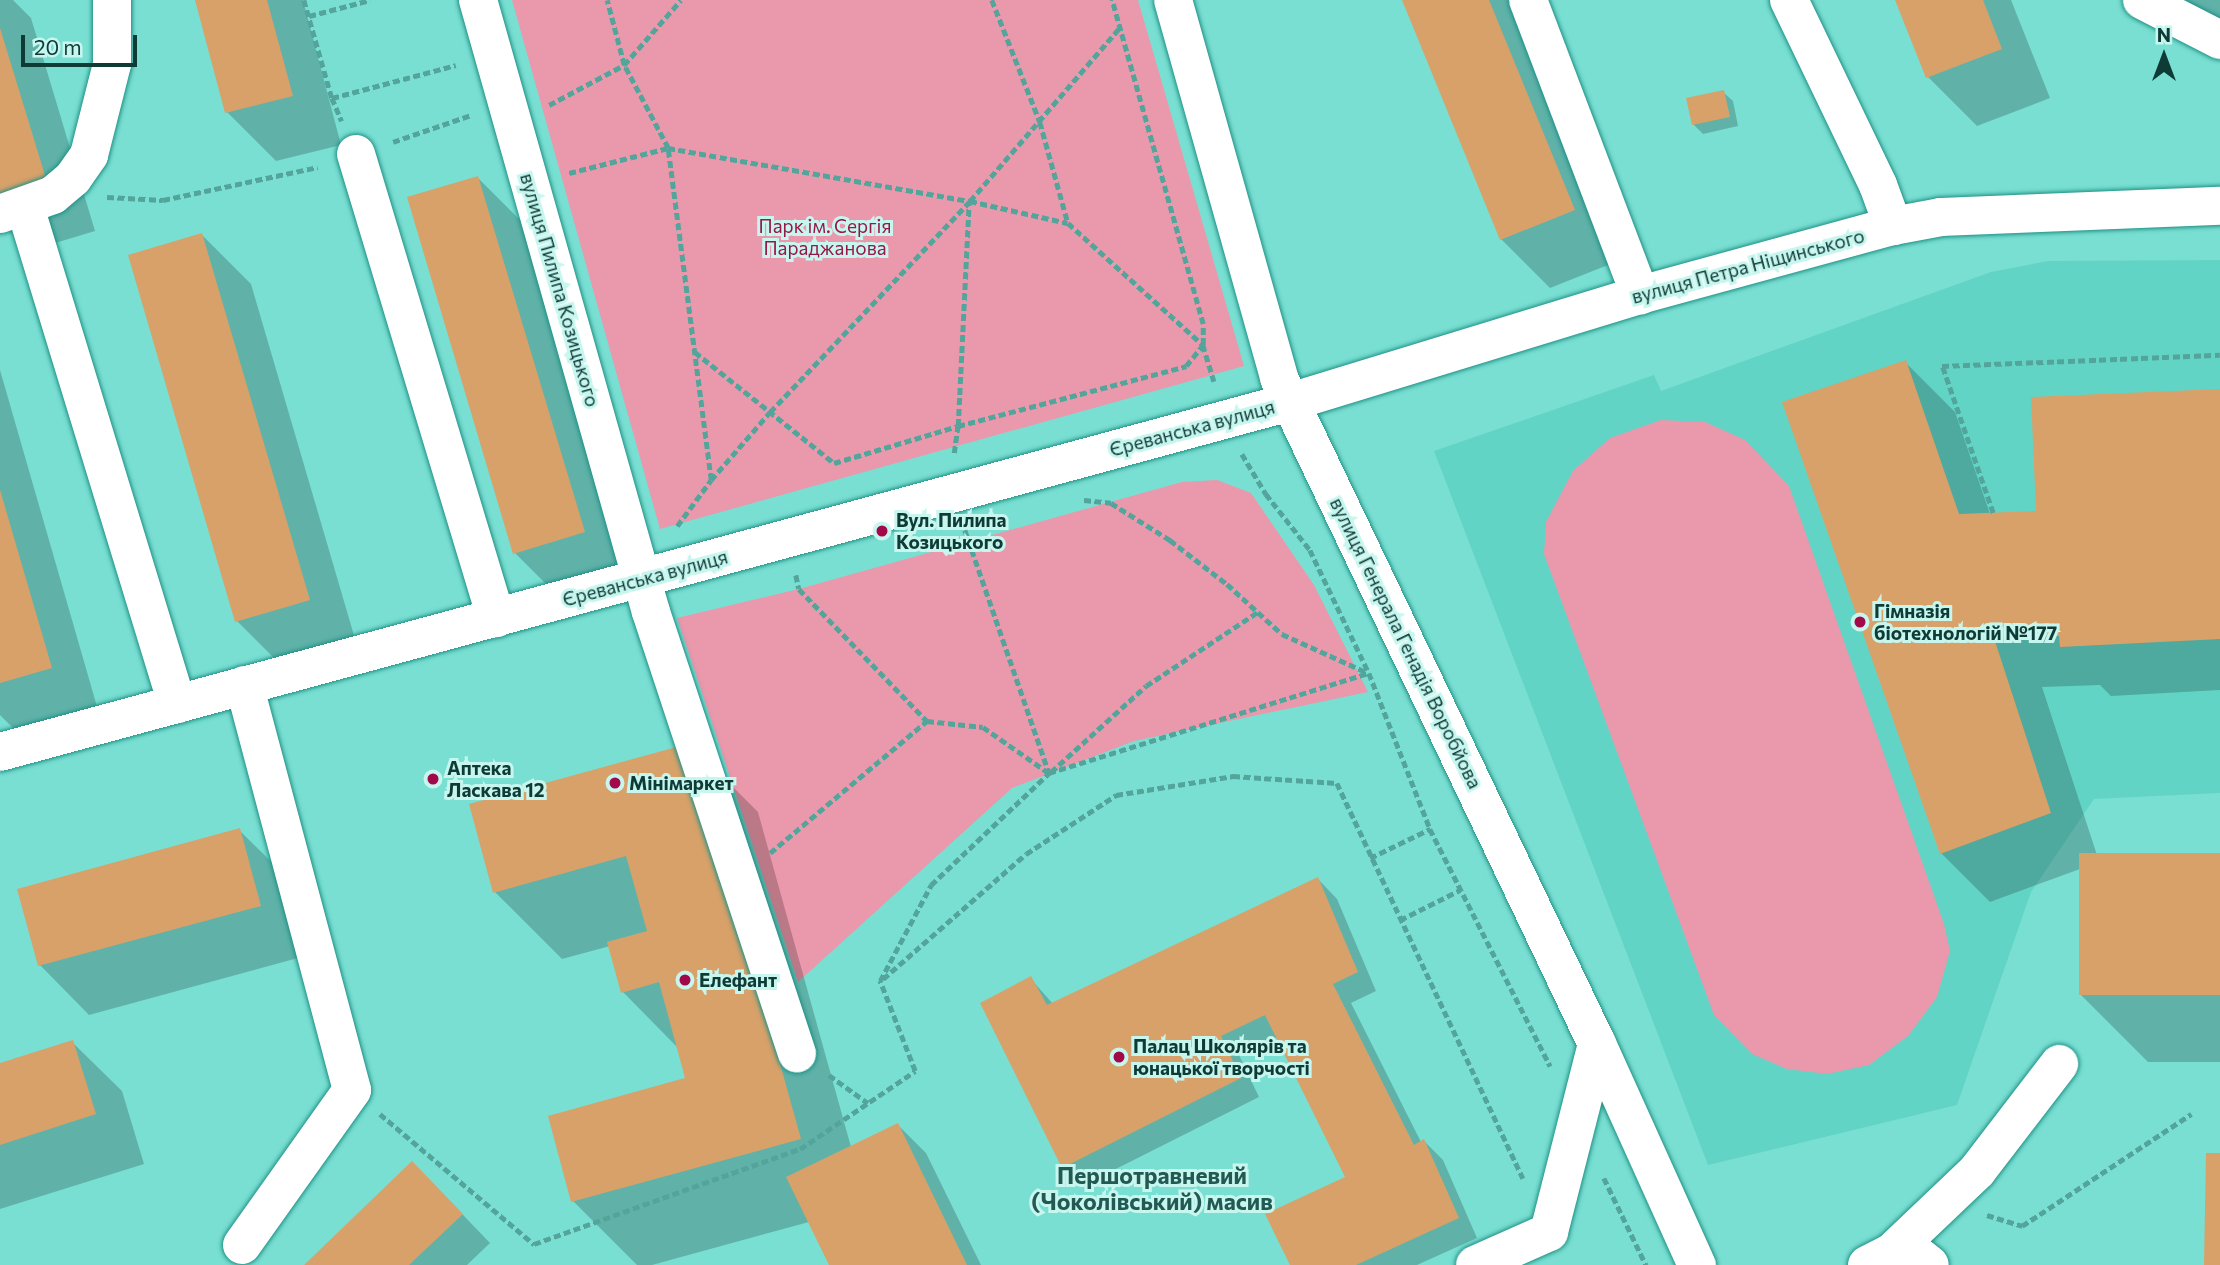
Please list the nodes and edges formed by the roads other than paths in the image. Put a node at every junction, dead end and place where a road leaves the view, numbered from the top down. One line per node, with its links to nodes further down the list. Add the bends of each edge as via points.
1 (112, 0): 9 (street, via 112,64 89,155 73,178)
2 (478, 0): 14 (street, вулиця Пилипа Козицького)
3 (1173, 0): 13 (street, вулиця Генерала Генадія Воробйова, via 1275,366)
4 (1528, 0): 12 (street)
5 (1789, 0): 11 (street, via 1878,185)
6 (2142, 0): 7 (street)
7 (2220, 40)
8 (356, 154): 15 (street)
9 (26, 205): 17 (street)
10 (2220, 206): 11 (street, вулиця Петра Ніщинського, via 1941,217)
11 (1893, 226): 12 (street, вулиця Петра Ніщинського)
12 (1640, 295): 13 (street, вулиця Петра Ніщинського)
13 (1290, 402): 14 (street, Єреванська вулиця); 19 (street, вулиця Генерала Генадія Воробйова)
14 (642, 580): 15 (street, Єреванська вулиця); 20 (street, вулиця Пилипа Козицького)
15 (496, 618): 16 (street, Єреванська вулиця)
16 (244, 685): 17 (street, Єреванська вулиця); 22 (street, via 352,1090)
17 (177, 704): 18 (street, Єреванська вулиця)
18 (0, 752)
19 (1597, 1044): 24 (street, вулиця Генерала Генадія Воробйова); 25 (street, via 1549,1232)
20 (797, 1052)
21 (2059, 1064): 23 (street, via 1977,1171)
22 (242, 1245)
23 (1879, 1259): 26 (street, via 1921,1258)
24 (1691, 1263)
25 (1475, 1265)
26 (1930, 1265)

